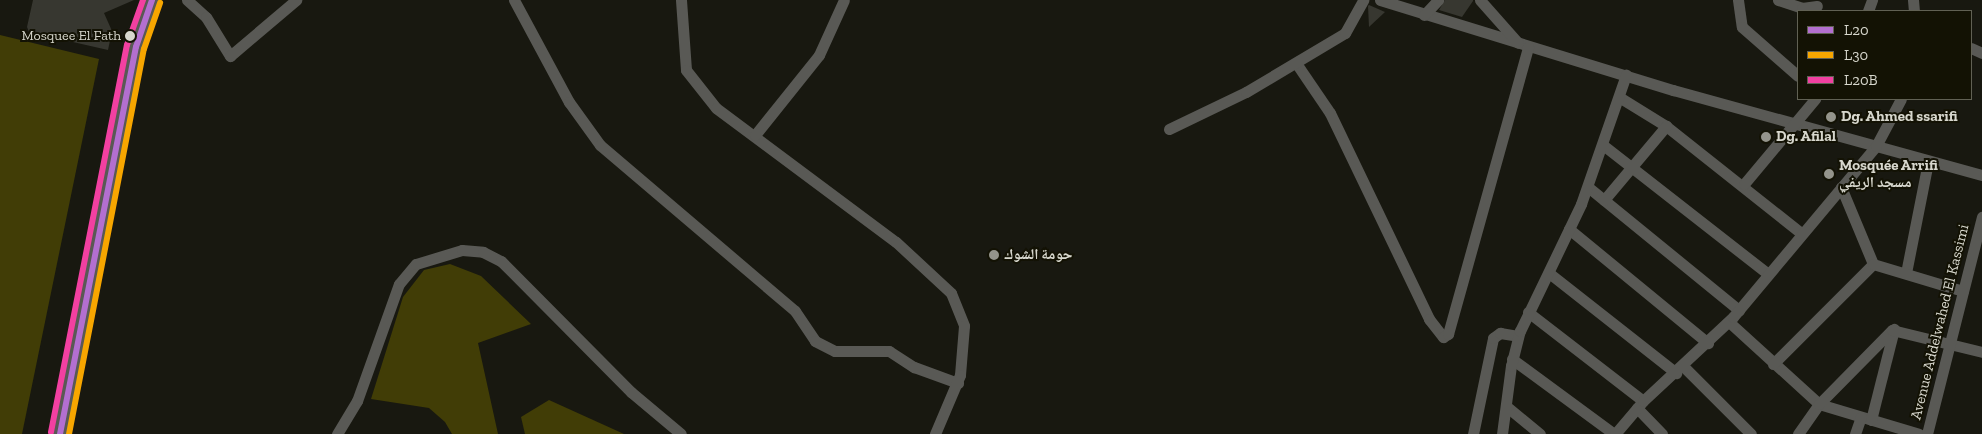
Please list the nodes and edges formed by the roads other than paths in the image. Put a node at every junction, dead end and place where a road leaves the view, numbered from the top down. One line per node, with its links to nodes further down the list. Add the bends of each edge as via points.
1 (152, 0): 59 (main road, via 132,65)
2 (187, 0): 3 (street, via 206,17 230,56)
3 (296, 0)
4 (514, 0): 54 (street, via 570,102 600,145 795,311 815,341 835,351 889,351 914,367)
5 (681, 0): 25 (street, via 683,52 691,80 716,108)
6 (844, 0): 25 (street, via 819,55)
7 (1363, 0): 16 (street, via 1345,33)
8 (1380, 0): 14 (street)
9 (1438, 0): 14 (street)
10 (1480, 0): 15 (street)
11 (1738, 0): 17 (street, via 1742,27)
12 (1778, 0): 13 (street, via 1802,8)
13 (1817, 6)
14 (1424, 15): 15 (street)
15 (1523, 45): 16 (street, via 1448,334 1443,337 1429,319 1330,112); 18 (street)
16 (1296, 63): 24 (street)
17 (1797, 72)
18 (1626, 75): 19 (street); 22 (street)
19 (1619, 97): 23 (street); 26 (street)
20 (1814, 100): 22 (street)
21 (1900, 100): 27 (street)
22 (1796, 124): 27 (street); 31 (street)
23 (1666, 126): 29 (street); 31 (street)
24 (1169, 129)
25 (755, 135): 54 (street, via 896,242 951,293 964,326)
26 (1603, 145): 29 (street); 32 (street)
27 (1876, 146): 28 (street); 33 (street)
28 (1928, 162): 30 (street); 40 (street)
29 (1632, 168): 34 (street); 41 (street)
30 (1982, 175)
31 (1744, 184): 37 (street)
32 (1588, 187): 34 (street); 36 (street)
33 (1841, 187): 37 (street); 38 (street)
34 (1604, 200): 43 (street)
35 (1982, 217): 42 (street, Avenue Addelwahed El Kassimi)
36 (1569, 229): 39 (street); 48 (street)
37 (1801, 233): 41 (street)
38 (1873, 264): 40 (street); 52 (street)
39 (1549, 273): 44 (street); 53 (street)
40 (1906, 273): 42 (street)
41 (1768, 274): 43 (street)
42 (1963, 291): 49 (street, Avenue Addelwahed El Kassimi)
43 (1739, 310): 45 (street)
44 (1528, 312): 47 (street); 56 (street)
45 (1729, 322): 48 (street); 52 (street)
46 (1894, 330): 49 (street); 55 (street, via 1881,338); 58 (street)
47 (1518, 336): 51 (street); 63 (street, via 1500,333 1493,338)
48 (1708, 343): 53 (street)
49 (1952, 343): 50 (street); 72 (street, Avenue Addelwahed El Kassimi)
50 (1982, 352)
51 (1512, 359): 57 (street); 66 (street)
52 (1773, 364): 55 (street)
53 (1679, 369): 56 (street); 68 (street)
54 (958, 382): 62 (street)
55 (1819, 404): 58 (street); 69 (street)
56 (1640, 405): 66 (street); 67 (street)
57 (1506, 406): 64 (street); 65 (street)
58 (1866, 418): 70 (street); 71 (street)
59 (60, 434)
60 (337, 434): 61 (street, via 357,401 399,284 416,264 462,250 483,252 501,261 631,392)
61 (681, 434)
62 (935, 434)
63 (1473, 434)
64 (1502, 434)
65 (1540, 434)
66 (1615, 434)
67 (1662, 434)
68 (1751, 434)
69 (1798, 434)
70 (1855, 434)
71 (1919, 434)
72 (1927, 434)

